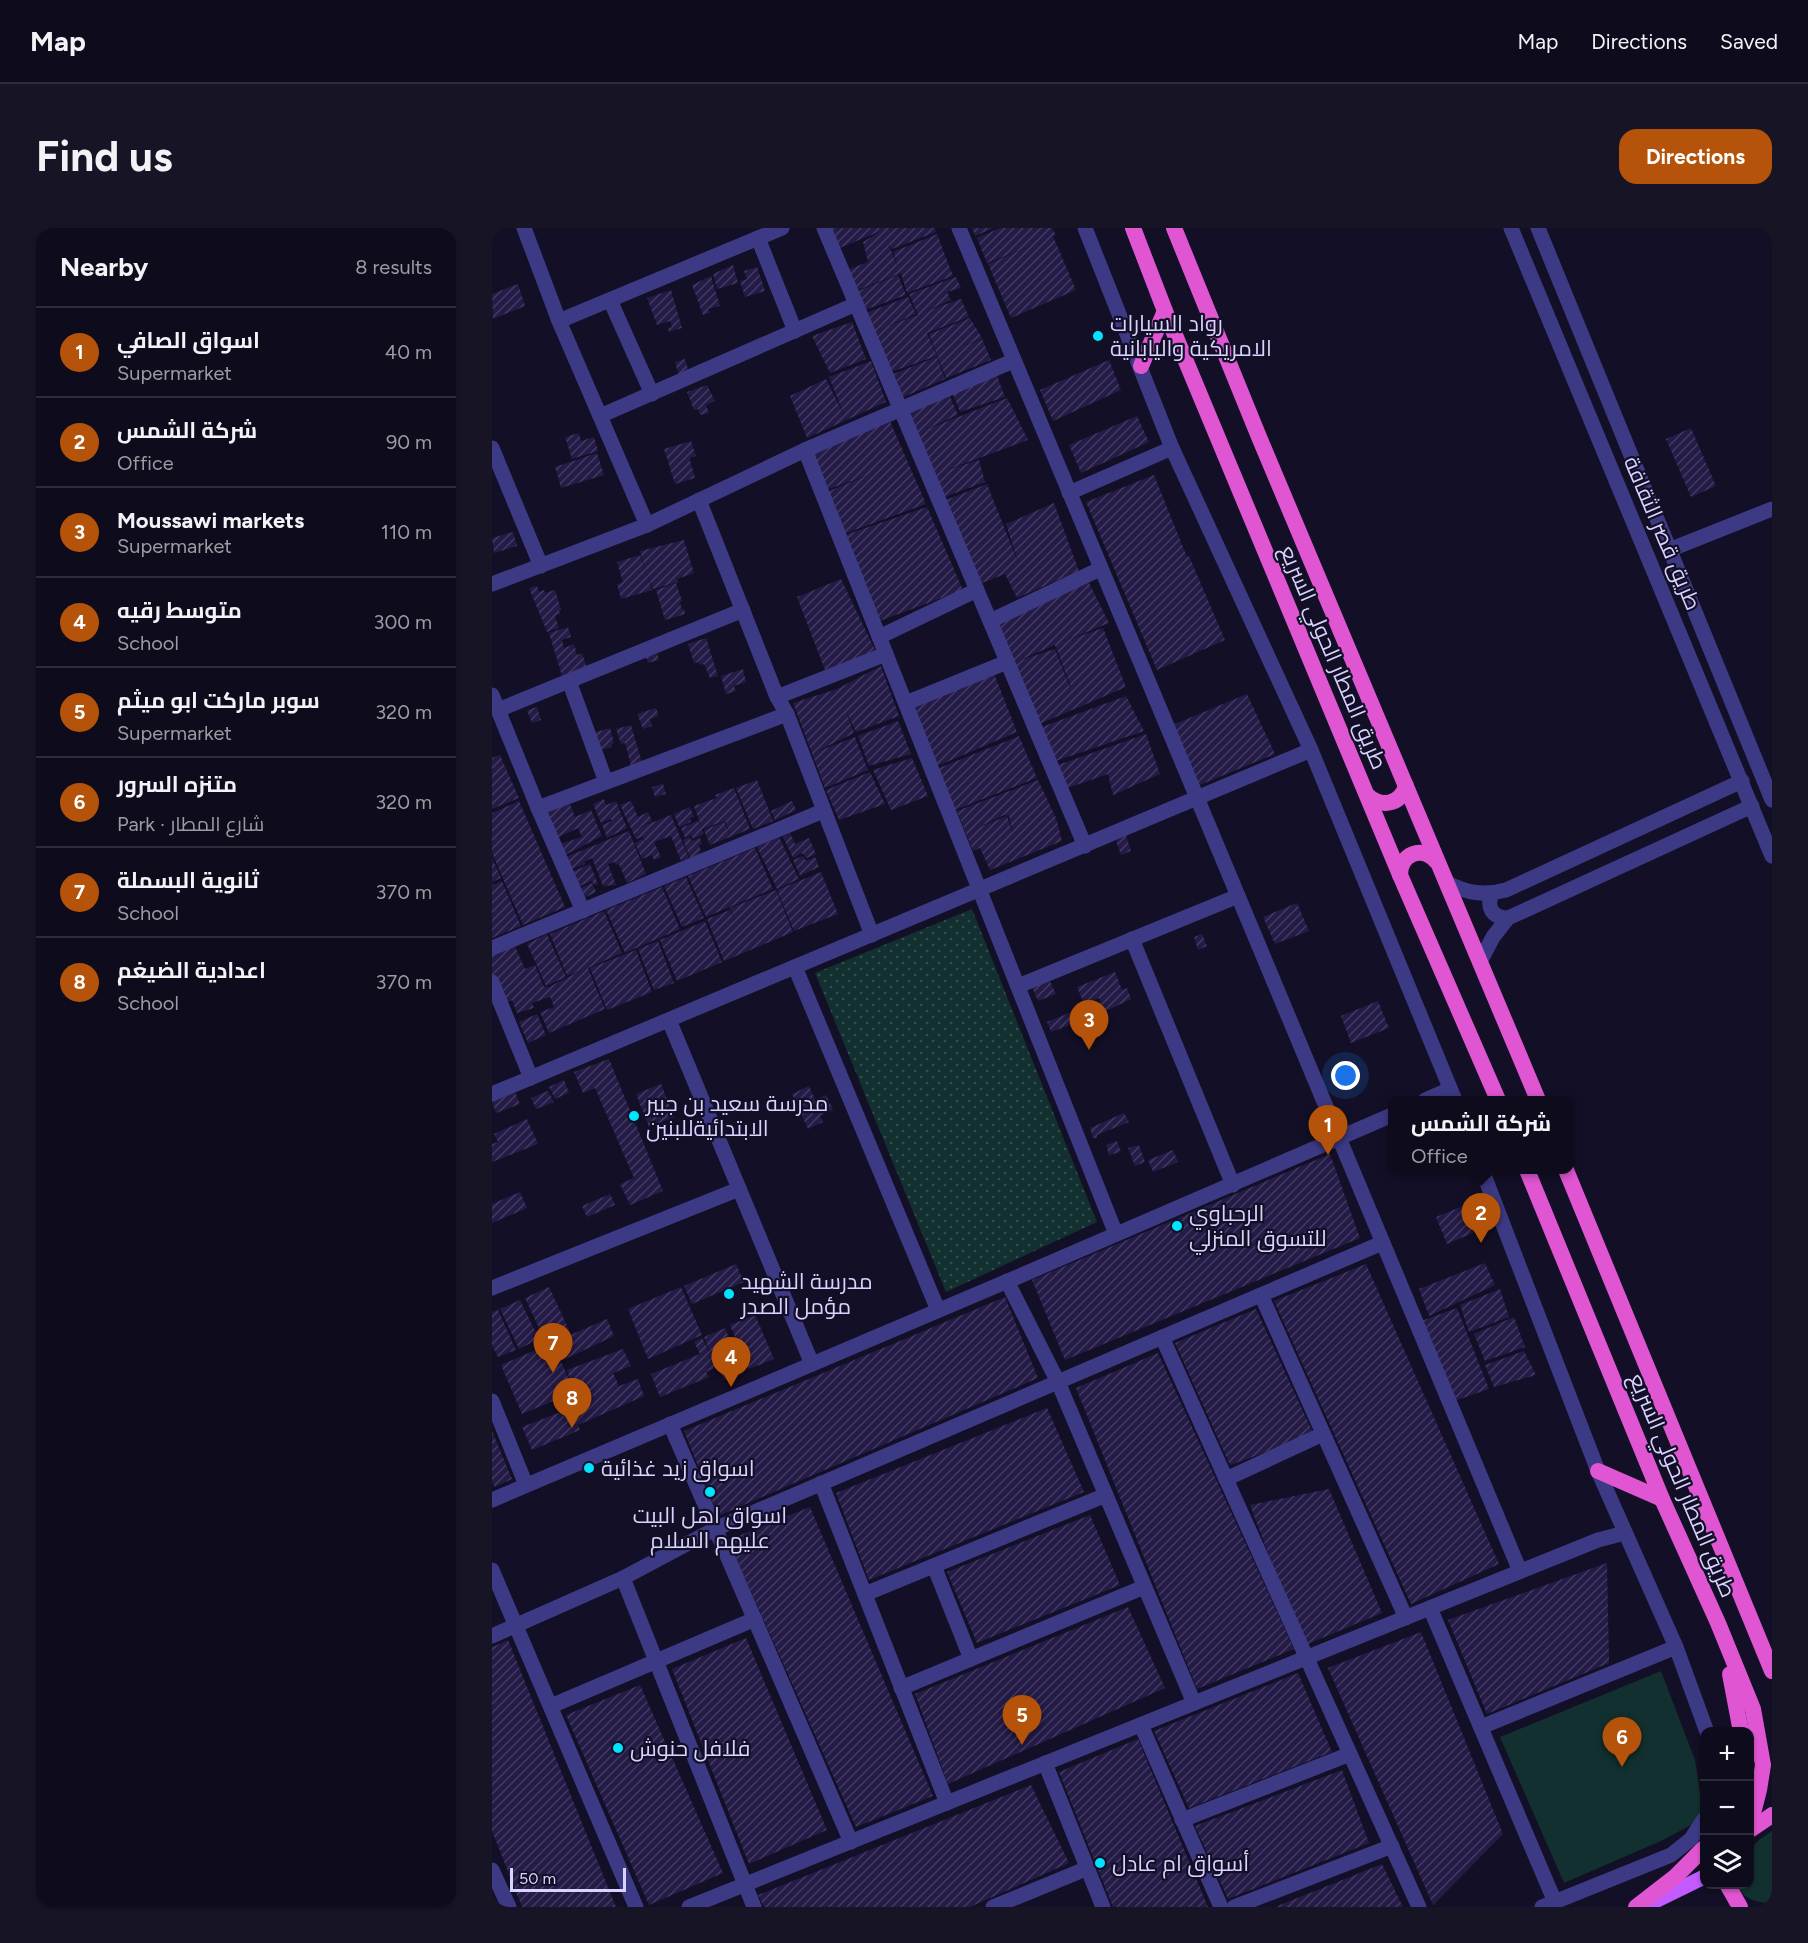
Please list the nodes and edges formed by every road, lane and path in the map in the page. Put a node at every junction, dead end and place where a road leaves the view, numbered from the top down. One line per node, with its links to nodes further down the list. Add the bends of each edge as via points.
1 (524, 228): 14 (street)
2 (782, 228): 10 (street)
3 (824, 228): 12 (street)
4 (959, 228): 16 (street)
5 (1085, 228): 17 (street)
6 (1133, 228): 13 (highway, طريق المطار الحولي السريع)
7 (1174, 228): 47 (highway, طريق المطار الحولي السريع)
8 (1511, 228): 45 (street, طريق قصر الثقافة)
9 (1538, 228): 28 (street, طريق قصر الثقافة)
10 (758, 238): 11 (street); 15 (street)
11 (610, 300): 14 (street); 18 (street)
12 (856, 304): 15 (street); 19 (street)
13 (1165, 311): 17 (highway); 48 (highway, طريق المطار الحولي السريع)
14 (559, 321): 20 (street)
15 (795, 331): 18 (street)
16 (1013, 361): 19 (street); 24 (street)
17 (1141, 366): 21 (street)
18 (652, 394): 20 (street)
19 (901, 410): 22 (street); 32 (street)
20 (600, 416): 27 (street)
21 (1172, 448): 24 (street); 44 (street)
22 (805, 450): 25 (street); 35 (street)
23 (493, 454): 29 (street)
24 (1069, 493): 30 (street)
25 (699, 500): 27 (street); 33 (street)
26 (1772, 509): 28 (street)
27 (647, 525): 29 (street)
28 (1669, 550): 50 (street, طريق قصر الثقافة)
29 (541, 567): 31 (street)
30 (1100, 568): 34 (street); 49 (street)
31 (492, 584)
32 (977, 590): 34 (street); 35 (street)
33 (742, 610): 38 (street); 40 (street)
34 (990, 621): 37 (street)
35 (879, 636): 36 (street)
36 (886, 654): 40 (street); 41 (street)
37 (1007, 662): 41 (street); 54 (street)
38 (569, 681): 42 (street); 46 (street)
39 (492, 695): 42 (street)
40 (777, 697): 43 (street)
41 (906, 704): 59 (street)
42 (498, 710): 52 (street)
43 (787, 714): 46 (street); 53 (street)
44 (1311, 750): 49 (street); 74 (street)
45 (1742, 781): 51 (street, طريق قصر الثقافة); 60 (street, via 1515,887)
46 (606, 782): 52 (street)
47 (1406, 786): 48 (highway, via 1400,797 1389,803 1377,802); 56 (highway, طريق المطار الحولي السريع)
48 (1367, 795): 57 (highway, طريق المطار الحولي السريع)
49 (1196, 799): 54 (street); 61 (street)
50 (1772, 800)
51 (1752, 806): 55 (street, طريق قصر الثقافة); 63 (street)
52 (537, 808): 62 (street)
53 (823, 811): 62 (street); 64 (street)
54 (1085, 846): 59 (street)
55 (1772, 856)
56 (1436, 861): 57 (highway, via 1415,852 1402,863); 58 (highway, طريق المطار الحولي السريع)
57 (1400, 875): 75 (highway, طريق المطار الحولي السريع)
58 (1446, 883): 60 (street, via 1474,894); 67 (highway, طريق المطار الحولي السريع)
59 (980, 889): 64 (street); 70 (street)
60 (1492, 893): 63 (street, via 1489,900 1494,915)
61 (1238, 896): 65 (street); 78 (street)
62 (583, 911): 66 (street)
63 (1508, 918): 67 (street)
64 (872, 934): 68 (street)
65 (1132, 939): 70 (street); 82 (street)
66 (492, 948)
67 (1480, 962): 76 (highway, طريق المطار الحولي السريع)
68 (795, 967): 71 (street); 89 (street)
69 (492, 982): 72 (street)
70 (1018, 986): 84 (street)
71 (669, 1020): 72 (street); 83 (street)
72 (531, 1078): 73 (street)
73 (492, 1094)
74 (1453, 1095)
75 (1496, 1096)
76 (1536, 1096)
77 (1388, 1117): 78 (street)
78 (1339, 1140): 82 (street); 85 (street)
79 (1484, 1174): 96 (street)
80 (1529, 1174): 101 (highway, طريق المطار الحولي السريع)
81 (1568, 1174): 121 (highway, طريق المطار الحولي السريع)
82 (1233, 1185): 84 (street)
83 (739, 1189): 87 (street); 91 (street)
84 (1116, 1234): 86 (street)
85 (1382, 1243): 88 (street); 107 (street)
86 (1007, 1281): 89 (street); 92 (street)
87 (492, 1288)
88 (1261, 1295): 90 (street); 95 (street)
89 (938, 1310): 91 (street)
90 (1162, 1337): 92 (street); 97 (street)
91 (812, 1364): 94 (street)
92 (1058, 1382): 98 (street); 100 (street)
93 (492, 1401): 99 (street)
94 (670, 1424): 99 (street); 103 (street)
95 (1323, 1434): 97 (street); 112 (street)
96 (1598, 1471): 101 (highway); 104 (street)
97 (1226, 1479): 118 (street)
98 (821, 1484): 103 (street); 110 (street)
99 (526, 1485): 102 (street)
100 (1106, 1495): 105 (street); 109 (street)
101 (1662, 1499): 114 (highway, طريق المطار الحولي السريع)
102 (492, 1500)
103 (716, 1528): 108 (street); 113 (street)
104 (1625, 1533): 107 (street); 117 (street)
105 (934, 1566): 110 (street); 119 (street)
106 (492, 1570): 115 (street)
107 (1520, 1571): 111 (street)
108 (623, 1578): 115 (street); 120 (street)
109 (1144, 1587): 119 (street); 123 (street)
110 (865, 1594): 122 (street)
111 (1430, 1608): 112 (street); 126 (street)
112 (1406, 1618): 118 (street)
113 (754, 1619): 120 (street); 137 (street)
114 (1718, 1623): 128 (highway); 132 (highway, طريق المطار الحولي السريع, via 1759,1731 1763,1765)
115 (517, 1626): 116 (street); 124 (street)
116 (492, 1636)
117 (1676, 1647): 126 (street); 127 (street)
118 (1307, 1658): 123 (street); 129 (street)
119 (971, 1659): 122 (street)
120 (656, 1661): 124 (street); 143 (street)
121 (1772, 1671)
122 (901, 1688): 131 (street)
123 (1194, 1703): 125 (street)
124 (551, 1706): 148 (street)
125 (1141, 1725): 130 (street); 134 (street)
126 (1482, 1727): 146 (street)
127 (1706, 1727)
128 (1740, 1727)
129 (1350, 1754): 134 (street); 138 (street)
130 (1045, 1763): 131 (street); 140 (street)
131 (947, 1803): 137 (street)
132 (1754, 1804)
133 (1772, 1815): 136 (highway)
134 (1182, 1820): 153 (street)
135 (1700, 1825): 146 (street, via 1691,1839 1671,1855)
136 (1754, 1827)
137 (851, 1842): 143 (street)
138 (1392, 1846): 154 (street); 155 (street)
139 (1700, 1852): 156 (highway)
140 (1088, 1868): 145 (street); 152 (street)
141 (492, 1870): 147 (street)
142 (1700, 1879): 157 (main road)
143 (745, 1885): 149 (street); 150 (street)
144 (1731, 1889): 158 (highway)
145 (1010, 1904): 151 (street)
146 (1549, 1904)
147 (509, 1907)
148 (636, 1907)
149 (689, 1907)
150 (754, 1907)
151 (993, 1907)
152 (1103, 1907)
153 (1221, 1907)
154 (1234, 1907)
155 (1419, 1907)
156 (1636, 1907)
157 (1643, 1907)
158 (1740, 1907)

